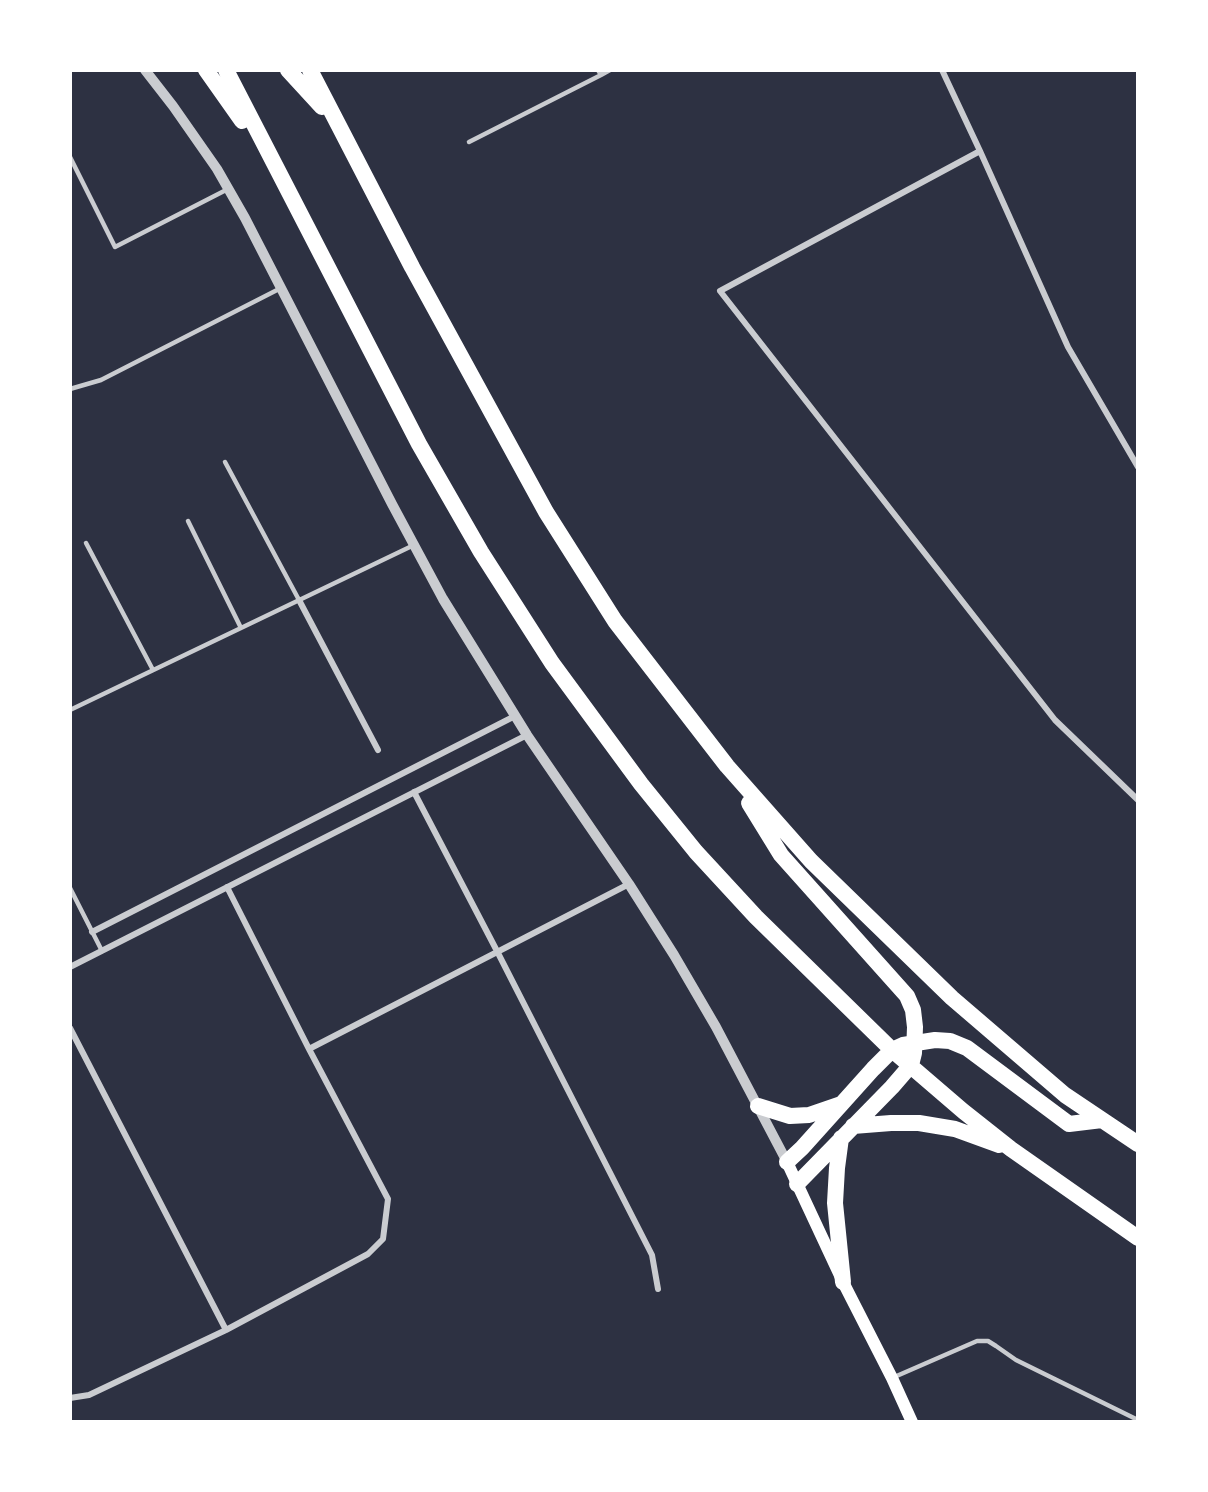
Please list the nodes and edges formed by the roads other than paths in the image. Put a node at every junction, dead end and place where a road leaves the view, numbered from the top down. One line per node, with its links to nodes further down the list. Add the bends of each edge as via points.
1 (145, 70): 14 (street)
2 (206, 70): 13 (highway)
3 (226, 70): 13 (highway)
4 (288, 70): 9 (highway)
5 (310, 70): 9 (highway)
6 (610, 70): 8 (lane)
7 (942, 70): 11 (street)
8 (600, 73): 10 (lane)
9 (335, 121): 29 (highway, via 546,512 615,621)
10 (469, 142)
11 (980, 151): 18 (street, via 1068,347); 31 (street, via 720,291 1055,720)
12 (70, 157): 14 (lane, via 115,248)
13 (283, 182): 42 (highway, via 419,444 481,552 552,663 696,852 756,917)
14 (228, 189): 15 (street)
15 (281, 288): 16 (lane, via 101,380); 21 (street)
16 (70, 389)
17 (225, 462): 22 (lane)
18 (1137, 467)
19 (188, 521): 23 (lane)
20 (86, 543): 24 (lane)
21 (414, 545): 22 (lane); 26 (street)
22 (299, 600): 23 (lane); 28 (street)
23 (241, 628): 24 (lane)
24 (153, 670): 25 (lane)
25 (70, 710)
26 (515, 716): 27 (street); 35 (street)
27 (527, 735): 30 (street); 32 (street)
28 (378, 750)
29 (726, 766): 40 (highway, via 781,855 907,996 914,1010); 46 (highway, via 811,861 952,998 1065,1095)
30 (414, 792): 33 (street); 37 (street)
31 (1137, 800)
32 (629, 884): 37 (street); 45 (street, via 710,1016)
33 (227, 886): 36 (street); 41 (street)
34 (70, 888): 35 (lane)
35 (92, 932): 36 (lane)
36 (102, 951): 38 (street)
37 (498, 952): 41 (street); 54 (street, via 652,1255)
38 (70, 967)
39 (70, 1028): 55 (street)
40 (914, 1043): 42 (highway); 43 (highway); 46 (highway, via 950,1041 967,1048 1069,1124)
41 (309, 1049): 55 (street, via 388,1199 383,1239 368,1254)
42 (892, 1050): 43 (highway); 44 (highway)
43 (911, 1065): 47 (highway); 49 (highway)
44 (842, 1104): 45 (highway, via 809,1115 790,1116); 50 (highway)
45 (758, 1106): 50 (street)
46 (1102, 1120): 48 (highway)
47 (847, 1132): 49 (highway, via 891,1123 919,1123 955,1130); 51 (highway); 53 (highway, via 837,1168 835,1203)
48 (1137, 1144)
49 (1011, 1149): 52 (highway)
50 (787, 1162): 51 (main road)
51 (797, 1184): 53 (main road)
52 (1137, 1238)
53 (843, 1282): 56 (main road)
54 (658, 1289)
55 (226, 1330): 57 (street, via 89,1395)
56 (892, 1378): 58 (lane, via 977,1341 988,1341 1016,1360); 59 (main road)
57 (70, 1398)
58 (1137, 1420)
59 (912, 1422)

